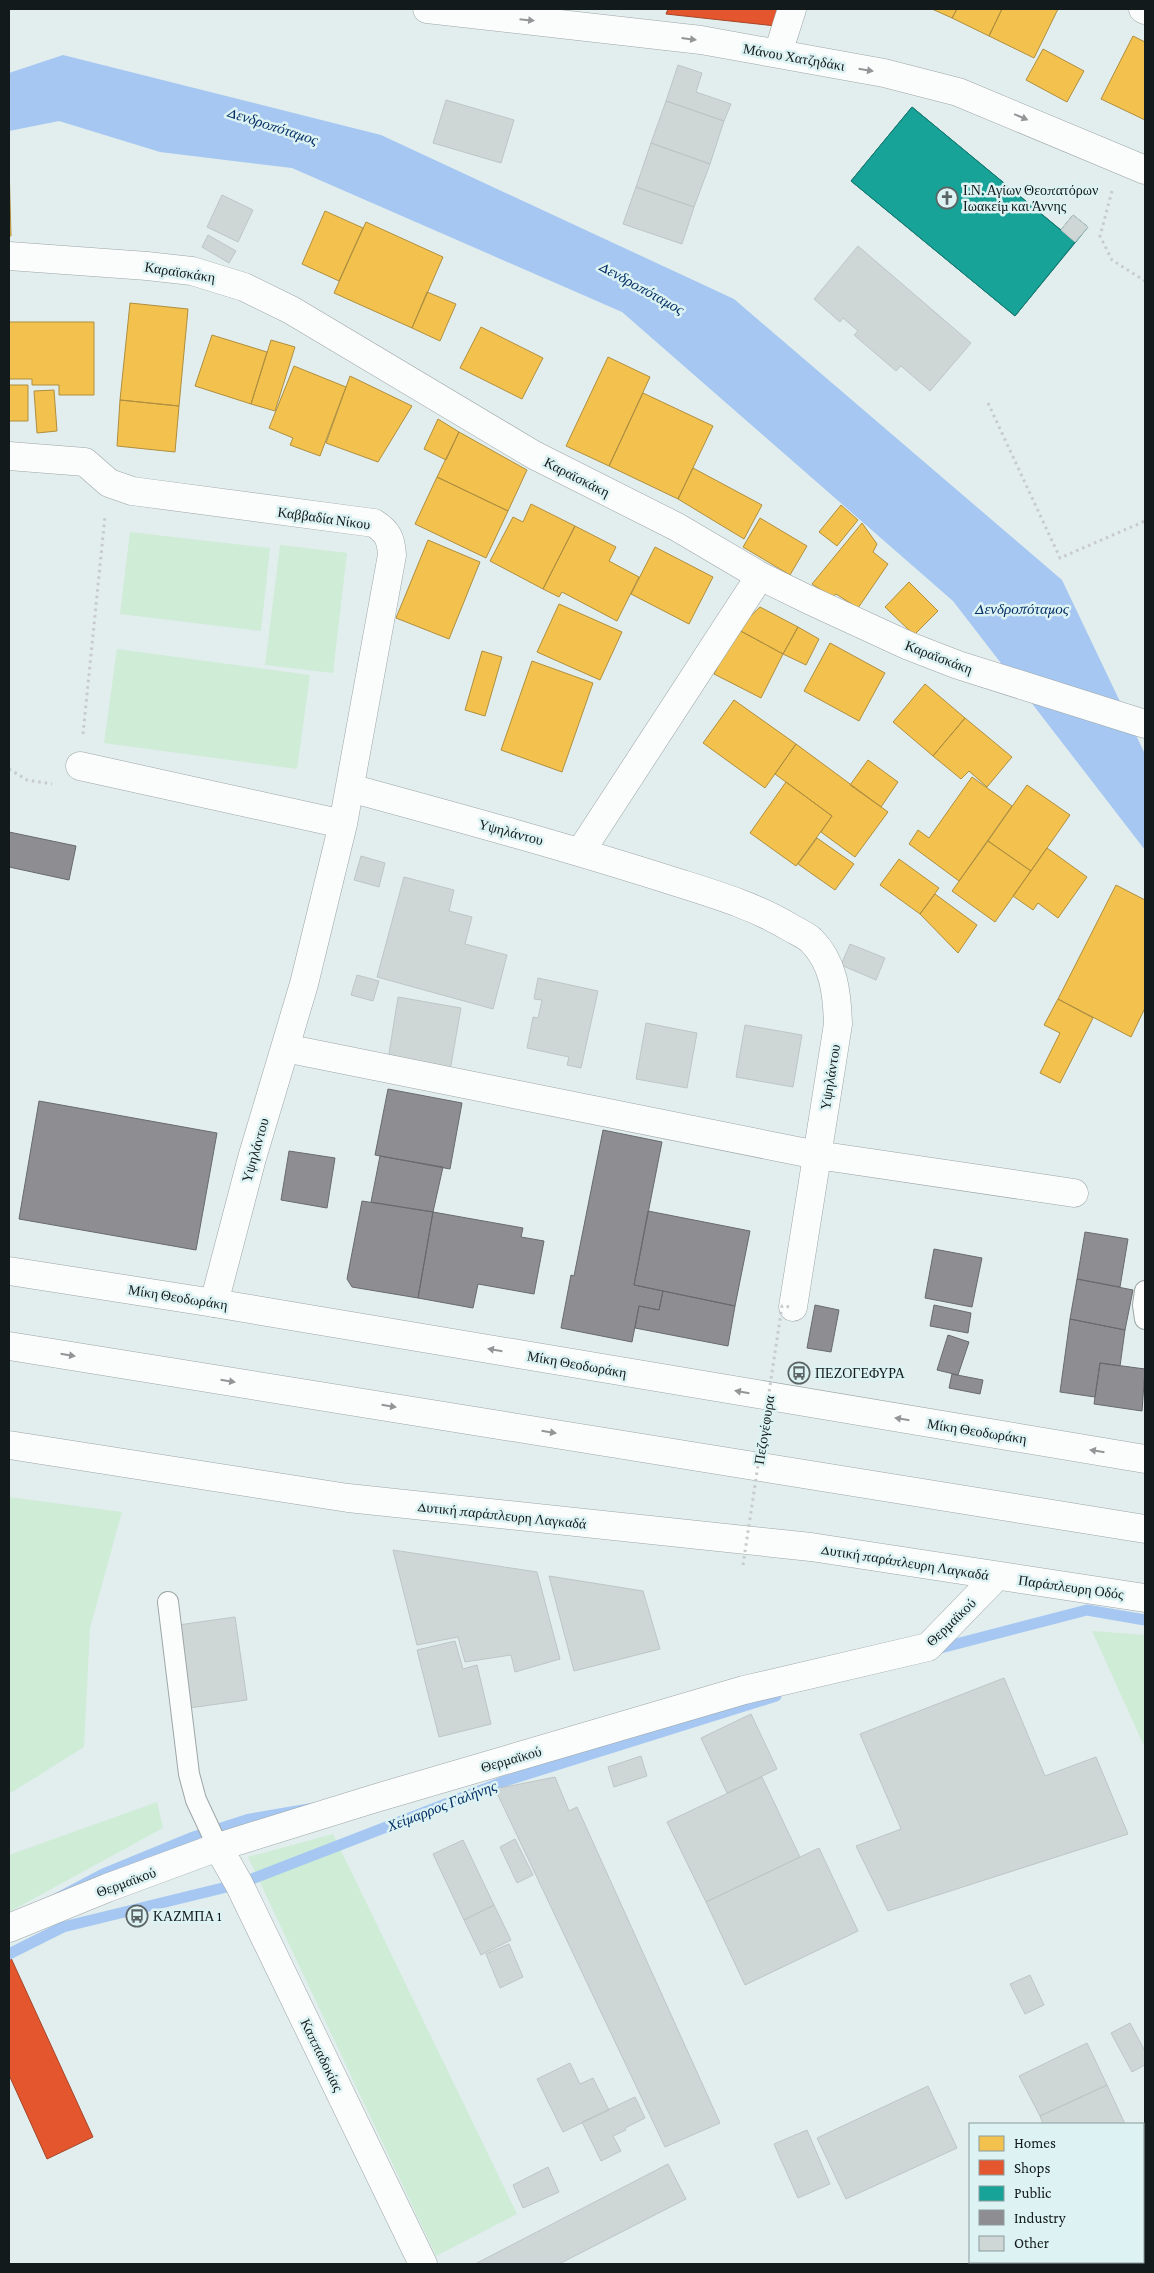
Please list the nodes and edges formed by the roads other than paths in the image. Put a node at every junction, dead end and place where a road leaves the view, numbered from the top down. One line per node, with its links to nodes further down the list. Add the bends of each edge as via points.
1 (427, 9): 3 (main road, Μάνου Χατζηδάκι, one-way to 3, via 650,34)
2 (792, 9): 3 (main road)
3 (778, 53): 4 (main road, Μάνου Χατζηδάκι, one-way to 4, via 892,74 958,92)
4 (1145, 170)
5 (9, 256): 7 (main road, Καραϊσκάκη, via 192,271 262,294 534,455 677,527)
6 (9, 456): 10 (main road, Καββαδία Νίκου, via 84,462 108,483 120,488 374,523 385,530 391,539 392,555)
7 (760, 576): 8 (main road, Καραϊσκάκη, via 909,646 958,665); 12 (main road)
8 (1145, 724)
9 (80, 766): 11 (main road)
10 (350, 788): 11 (main road, Υψηλάντου); 12 (main road, Υψηλάντου)
11 (343, 824): 13 (main road, Υψηλάντου)
12 (580, 851): 14 (main road, Υψηλάντου, via 772,916 810,939 826,958 837,997 838,1024)
13 (285, 1048): 14 (main road); 18 (main road, Υψηλάντου)
14 (817, 1155): 15 (main road); 19 (main road, Υψηλάντου)
15 (1074, 1194)
16 (9, 1271): 18 (main road, Μίκη Θεοδωράκη)
17 (1145, 1291): 20 (lane)
18 (214, 1303): 23 (main road, Μίκη Θεοδωράκη, one-way to 18)
19 (793, 1307)
20 (1145, 1319)
21 (9, 1346): 24 (main road, one-way to 24)
22 (9, 1445): 25 (main road, Δυτική παράπλευρη Λαγκαδά, via 348,1498 811,1547)
23 (1145, 1459)
24 (1145, 1529)
25 (997, 1576): 26 (main road, Παράπλευρη Οδός); 28 (main road, Θερμαϊκού, via 928,1647 744,1690)
26 (1145, 1598)
27 (168, 1602): 28 (lane, via 189,1774 196,1800)
28 (218, 1847): 29 (main road, Θερμαϊκού); 30 (main road, Καππαδοκίας, via 239,1884)
29 (9, 1928)
30 (420, 2263)

